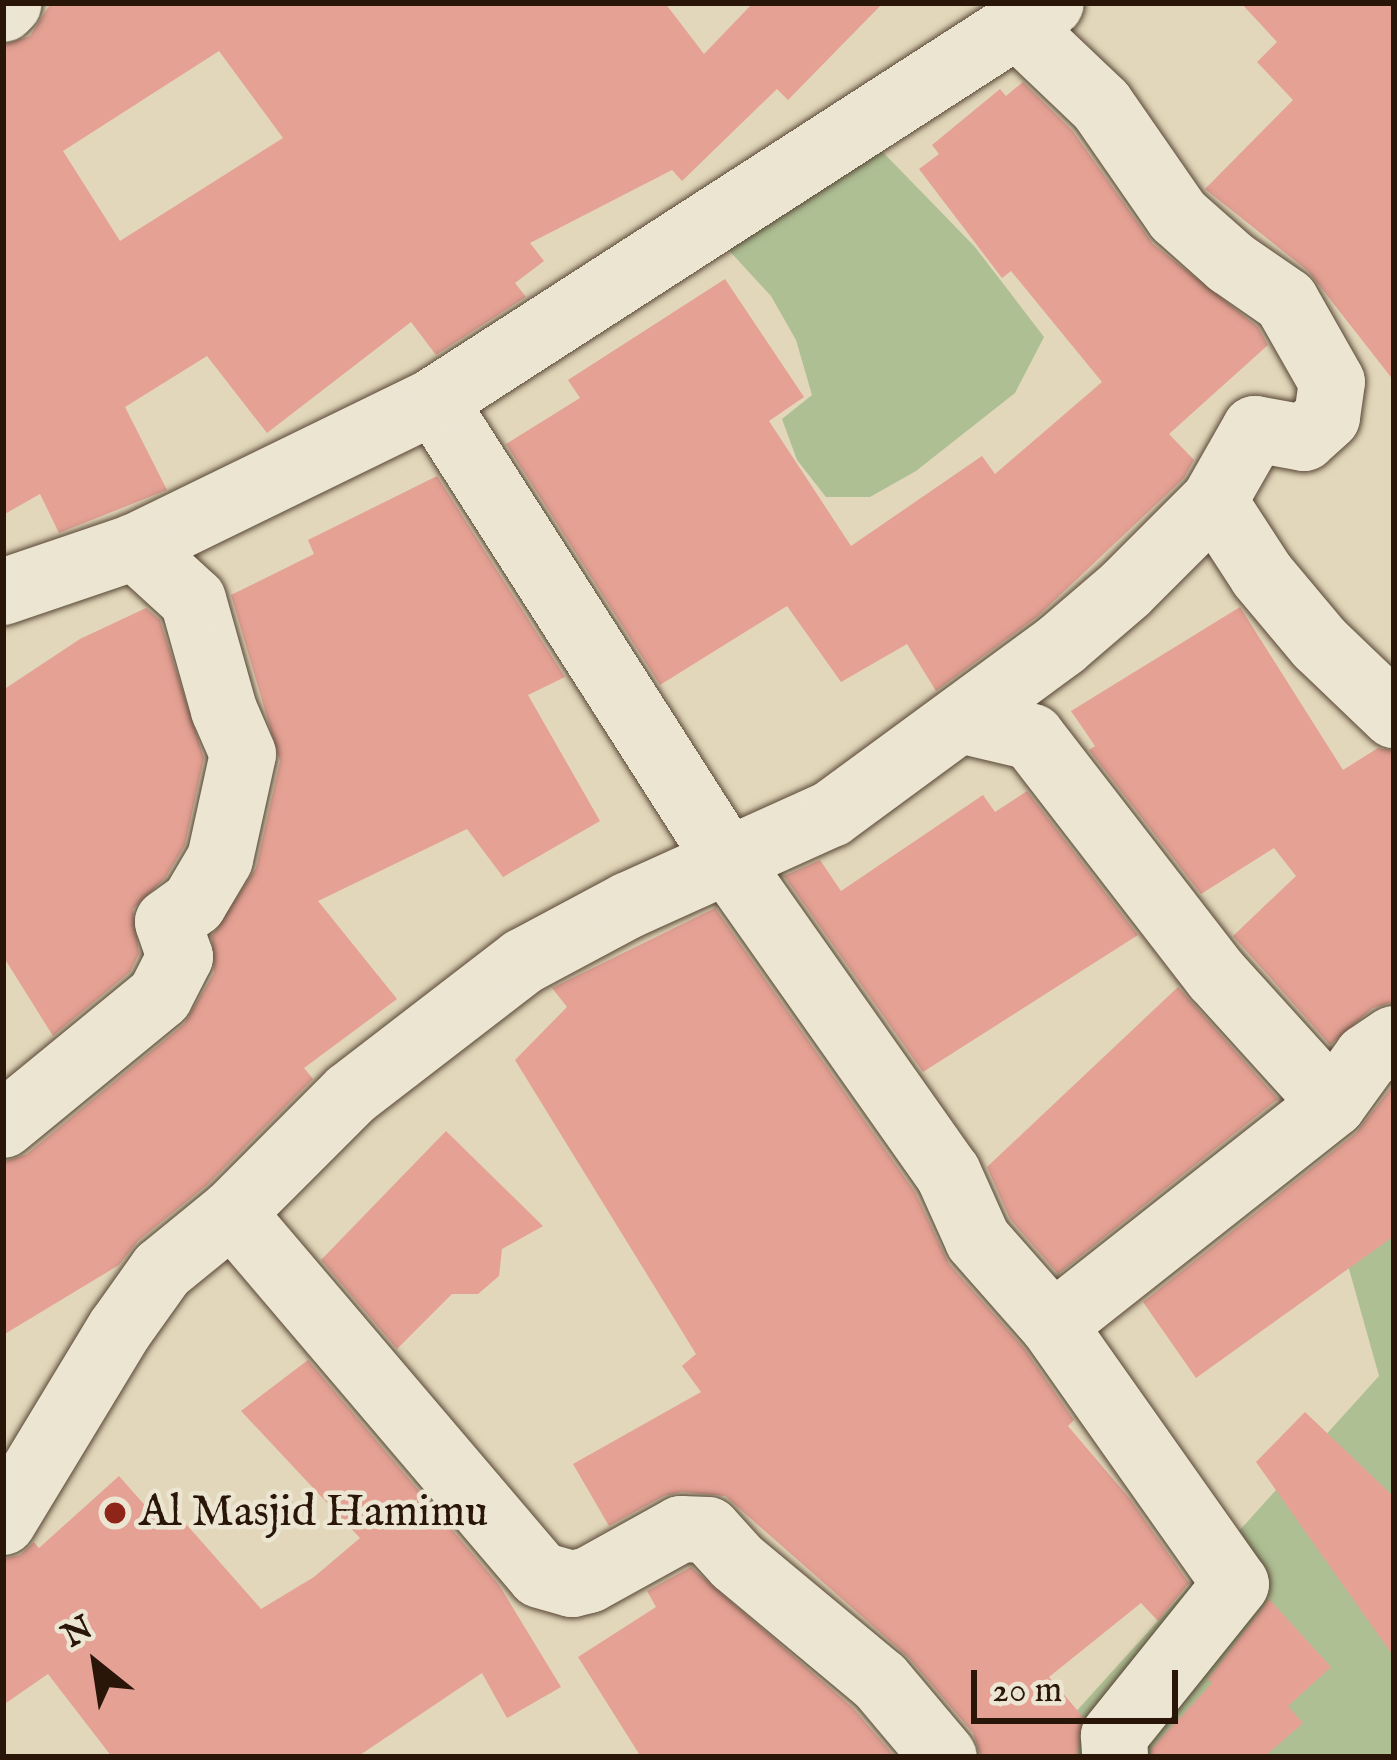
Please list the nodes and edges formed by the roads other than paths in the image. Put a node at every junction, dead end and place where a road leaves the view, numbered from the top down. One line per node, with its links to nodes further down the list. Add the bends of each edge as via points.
1 (1035, 15): 2 (street); 3 (street, via 1178,216 1286,301 1332,382 1328,417 1304,438 1255,429)
2 (434, 401): 4 (street); 8 (street)
3 (1214, 501): 6 (street, via 1276,592); 7 (street, via 1126,589)
4 (135, 547): 5 (street); 11 (street, via 193,600 243,754 220,859 194,903 168,922 180,957 160,996)
5 (3, 592)
6 (1394, 715)
7 (960, 720): 8 (street, via 831,814); 10 (street, via 1032,737 1216,975)
8 (729, 863): 12 (street, via 524,961 351,1094); 13 (street, via 891,1086 948,1173 978,1240)
9 (1394, 1039): 10 (street, via 1367,1057)
10 (1334, 1104): 13 (street)
11 (3, 1125)
12 (232, 1213): 14 (street, via 162,1270); 15 (street, via 540,1575 589,1580 681,1529 708,1530 880,1681)
13 (1052, 1325): 16 (street, via 1236,1584 1114,1736)
14 (3, 1522)
15 (944, 1757)
16 (1114, 1757)

